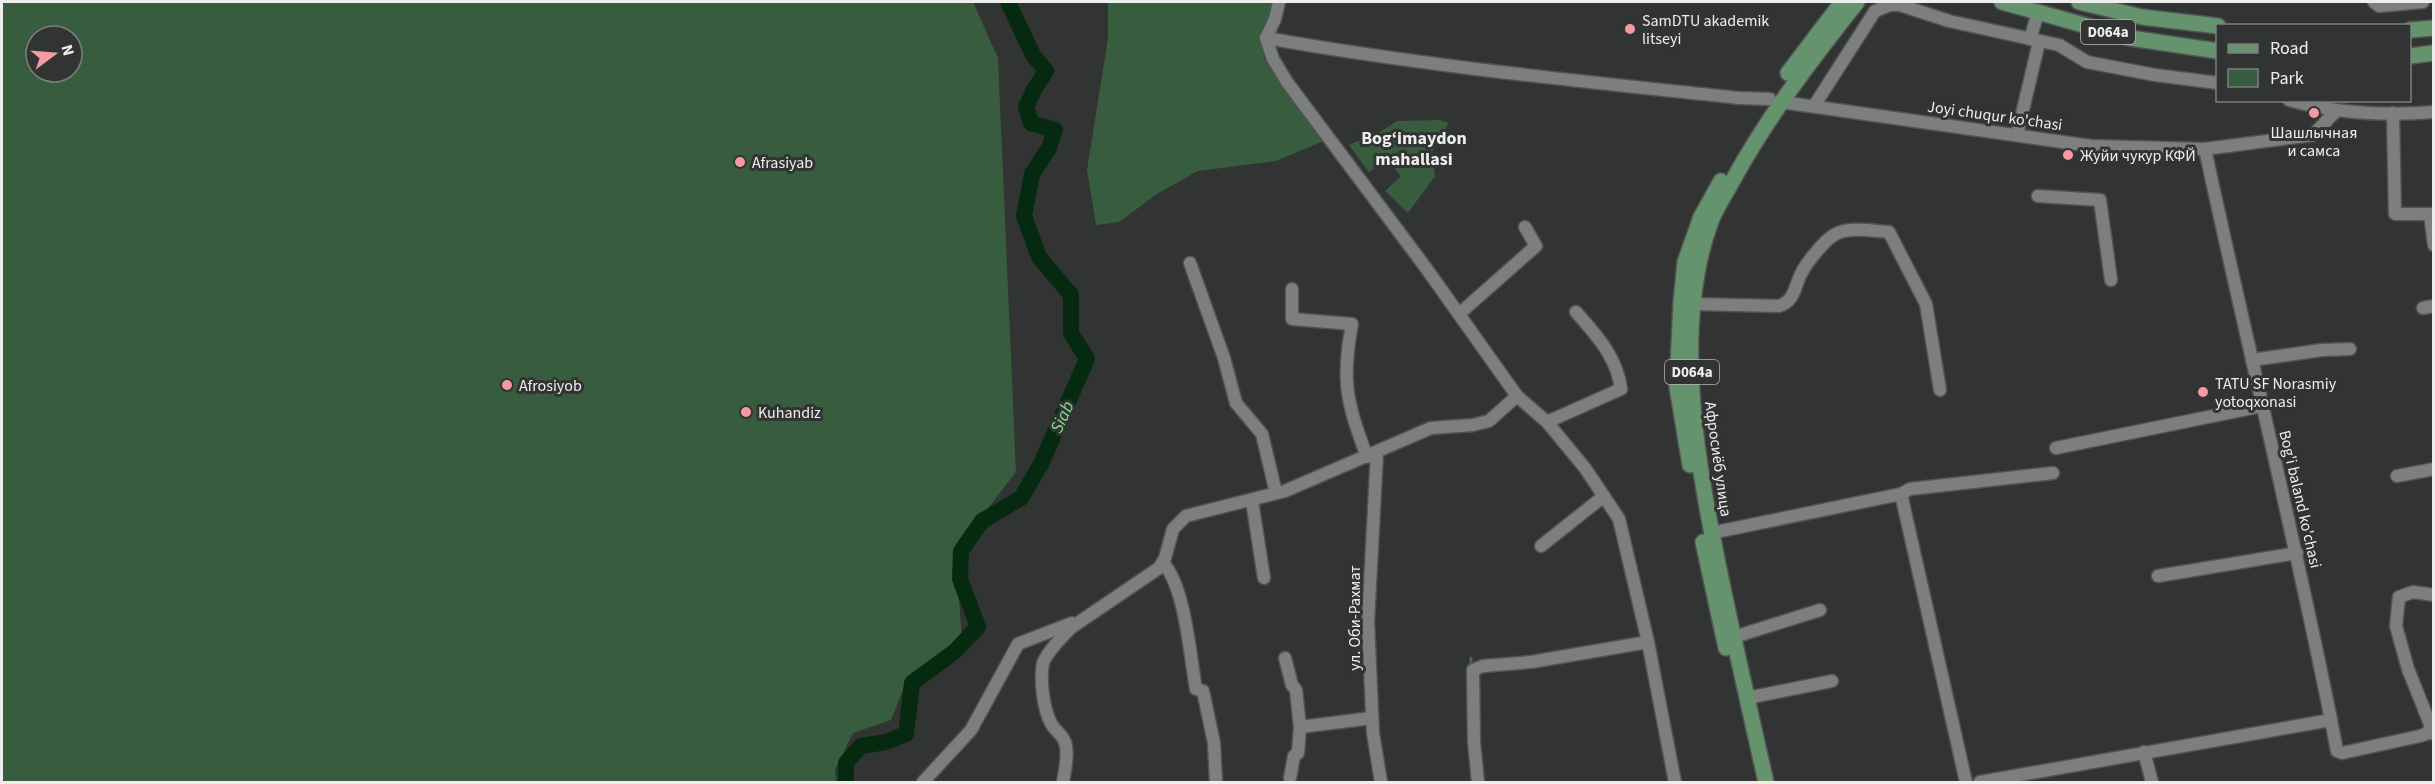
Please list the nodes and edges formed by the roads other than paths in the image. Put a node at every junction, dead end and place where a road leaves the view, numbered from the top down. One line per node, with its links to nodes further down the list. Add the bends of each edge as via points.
1 (1279, 2): 12 (street)
2 (1842, 2): 18 (main road, Афросиёб улица / D064a)
3 (1857, 2): 18 (main road, Афросиёб улица / D064a)
4 (2001, 2): 8 (main road, D064a)
5 (2079, 2): 9 (main road, D064a, via 2142,17)
6 (2374, 2): 7 (street, via 2379,6)
7 (2423, 2)
8 (2038, 14): 13 (street); 14 (main road, D064a, via 2130,38)
9 (2216, 26)
10 (2433, 28): 11 (main road)
11 (2411, 30)
12 (1266, 38): 18 (street, Joyi chuqur ko'chasi, via 1537,76); 34 (street, via 1287,82)
13 (2034, 41): 17 (street, via 2059,45 2087,62); 20 (street, via 1949,21 1900,4 1890,5 1875,11); 24 (street)
14 (2216, 51)
15 (2433, 53): 16 (main road)
16 (2411, 56)
17 (2216, 83)
18 (1776, 101): 20 (street, Joyi chuqur ko'chasi); 32 (main road, Афросиёб улица / D064a, via 1710,223 1698,265); 76 (main road, Афросиёб улица / D064a, via 1740,148 1701,217 1686,262 1677,387 1713,594)
19 (2299, 102): 21 (street)
20 (1814, 106): 24 (street, Joyi chuqur ko'chasi)
21 (2337, 110): 23 (street); 25 (street, via 2313,135)
22 (2433, 112): 23 (street)
23 (2393, 113): 28 (street, via 2396,214 2430,214)
24 (2017, 135): 25 (street, Joyi chuqur ko'chasi, via 2091,146)
25 (2205, 149): 36 (street, Bog'i baland ko'chasi)
26 (2038, 196): 30 (street, via 2100,200)
27 (1525, 227): 34 (street, via 1536,246)
28 (2433, 245)
29 (1190, 263): 46 (street, via 1236,403 1262,434)
30 (2111, 280)
31 (1292, 289): 42 (street, via 1292,319 1352,324 1346,353 1346,384 1351,412)
32 (1693, 304): 37 (street, via 1785,304 1807,264 1834,235 1845,231 1889,232 1926,304); 50 (main road, Афросиёб улица / D064a, via 1692,387 1698,459)
33 (1576, 312): 40 (street, via 1608,350 1621,389)
34 (1458, 314): 38 (street)
35 (2350, 349): 36 (street)
36 (2252, 360): 39 (street, Bog'i baland ko'chasi)
37 (1940, 390)
38 (1517, 396): 40 (street); 42 (street, via 1489,421 1431,428)
39 (2262, 406): 41 (street); 52 (street, Bog'i baland ko'chasi)
40 (1547, 422): 48 (street)
41 (2056, 448)
42 (1372, 455): 46 (street); 64 (street, ул. Оби-Рахмат, via 1368,622)
43 (2433, 469): 45 (street)
44 (2053, 474): 47 (street, via 1910,489)
45 (2397, 476)
46 (1276, 493): 49 (street)
47 (1900, 494): 50 (street); 78 (street)
48 (1604, 496): 51 (street); 60 (street, via 1619,519)
49 (1252, 501): 53 (street, via 1196,513 1179,521); 55 (street)
50 (1711, 532): 59 (main road, Афросиёб улица / D064a)
51 (1541, 546)
52 (2297, 553): 54 (street); 65 (street, Bog'i baland ko'chasi)
53 (1163, 563): 58 (street); 72 (street, via 1179,593 1196,689 1203,691 1214,743)
54 (2158, 576)
55 (1264, 578)
56 (2433, 596): 67 (street, via 2413,592 2398,597 2396,615 2405,658)
57 (1820, 610): 59 (street)
58 (1082, 620): 70 (street, via 1018,644 971,730); 71 (street, via 1043,662 1047,714 1066,744)
59 (1734, 637): 63 (main road, Афросиёб улица / D064a)
60 (1648, 642): 74 (street, via 1473,670); 75 (street)
61 (1286, 658): 66 (street, via 1296,690)
62 (1832, 681): 63 (street)
63 (1747, 698): 77 (main road, Афросиёб улица / D064a)
64 (1372, 718): 66 (street); 73 (street, ул. Оби-Рахмат)
65 (2331, 720): 67 (street, Bog'i baland ko'chasi, via 2337,751 2342,753); 68 (street)
66 (1300, 727): 69 (street, via 1298,753)
67 (2432, 731)
68 (2144, 752): 79 (street); 80 (street)
69 (1290, 778)
70 (923, 783)
71 (1063, 783)
72 (1216, 783)
73 (1381, 783)
74 (1478, 783)
75 (1675, 783)
76 (1756, 783)
77 (1766, 783)
78 (1966, 783)
79 (1980, 783)
80 (2152, 783)

